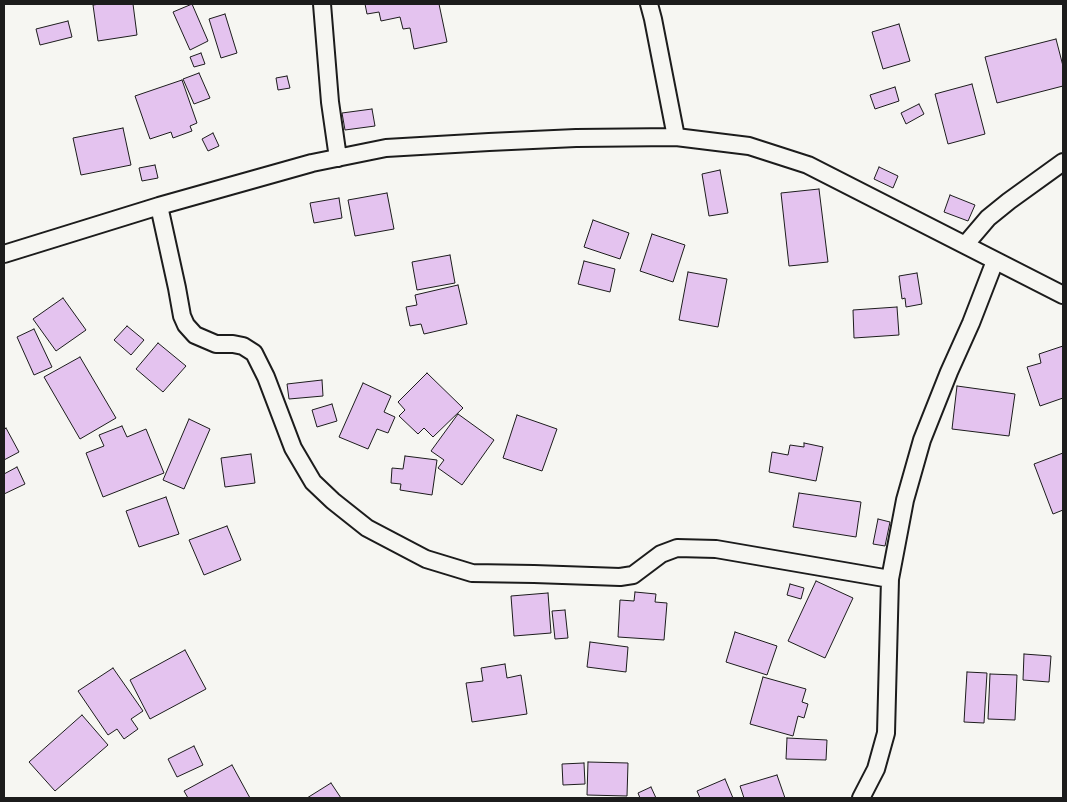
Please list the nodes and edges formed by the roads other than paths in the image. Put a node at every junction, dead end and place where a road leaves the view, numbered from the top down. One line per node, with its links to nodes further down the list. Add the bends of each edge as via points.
1 (322, 4): 4 (street)
2 (649, 4): 3 (street)
3 (676, 137): 4 (street, via 576,138 386,148); 7 (street, via 748,146 808,165)
4 (338, 158): 6 (street)
5 (1063, 162): 7 (street, via 988,218)
6 (159, 206): 8 (street); 11 (street, via 186,325 195,335 216,344 244,346 254,353 293,448 313,482 367,528 426,559 472,573 620,577 633,575 661,554 678,548 716,548)
7 (965, 245): 9 (street)
8 (4, 254)
9 (996, 262): 10 (street); 11 (street, via 922,440 905,500)
10 (1063, 295)
11 (890, 579): 12 (street, via 886,733 876,768)
12 (861, 798)

